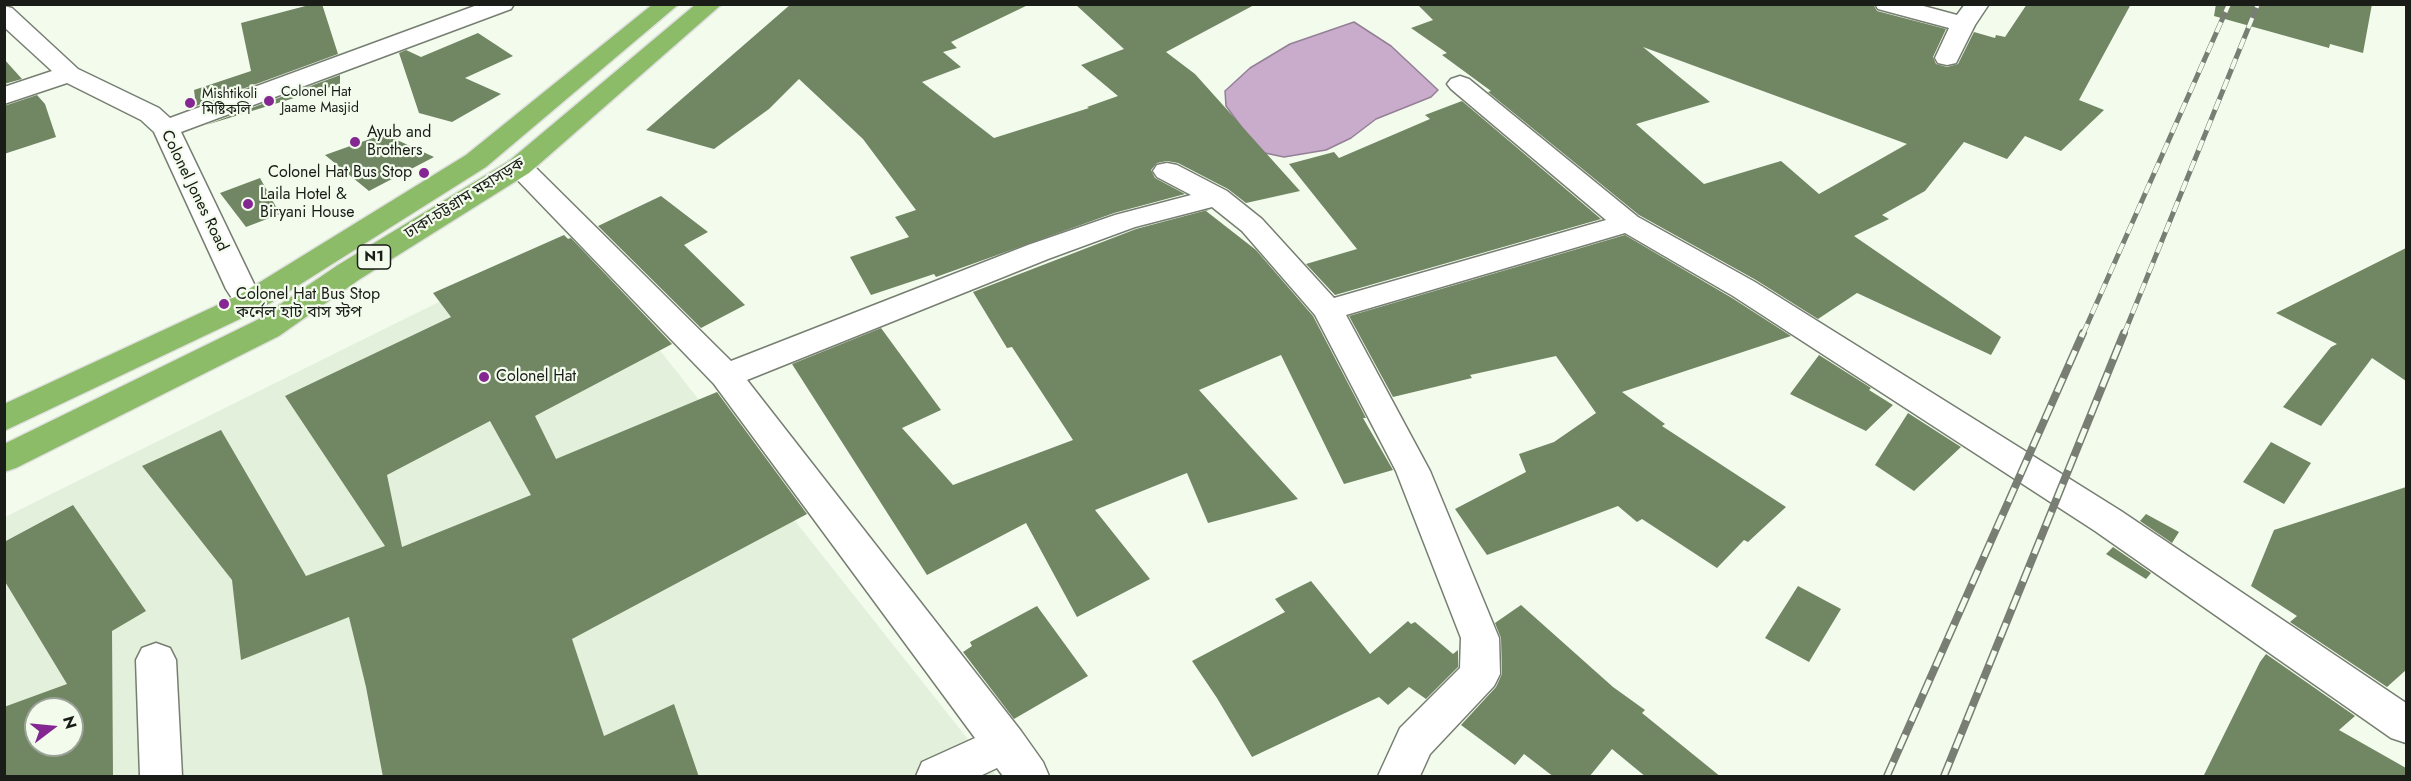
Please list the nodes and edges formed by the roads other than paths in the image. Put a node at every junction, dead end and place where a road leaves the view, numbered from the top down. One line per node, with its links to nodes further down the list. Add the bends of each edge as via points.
1 (503, 4): 12 (street)
2 (668, 4): 17 (highway, ঢাকা-চট্টগ্রাম মহাসড়ক / N1, via 476,161)
3 (711, 4): 13 (highway, ঢাকা-চট্টগ্রাম মহাসড়ক / N1)
4 (1886, 4): 7 (street)
5 (1978, 4): 7 (street)
6 (4, 13): 9 (street, Colonel Jones Road)
7 (1963, 24): 8 (street)
8 (1947, 58)
9 (69, 74): 11 (street); 12 (street, Colonel Jones Road, via 150,114)
10 (1460, 84): 16 (street)
11 (4, 96)
12 (166, 128): 17 (street, Colonel Jones Road)
13 (519, 167): 19 (street); 21 (highway, ঢাকা-চট্টগ্রাম মহাসড়ক / N1, via 349,272 268,328)
14 (1167, 171): 15 (street)
15 (1217, 197): 18 (street, via 1252,225); 19 (street, via 1125,221 1038,252)
16 (1628, 224): 18 (street); 23 (street, via 1744,289 1880,374)
17 (250, 302): 20 (highway, ঢাকা-চট্টগ্রাম মহাসড়ক / N1)
18 (1328, 310): 27 (street, via 1413,471 1479,638 1480,674 1415,741)
19 (726, 376): 24 (street)
20 (4, 419)
21 (4, 459)
22 (156, 660): 25 (street)
23 (2401, 714)
24 (1017, 760): 26 (street)
25 (161, 777)
26 (937, 777)
27 (1399, 777)

